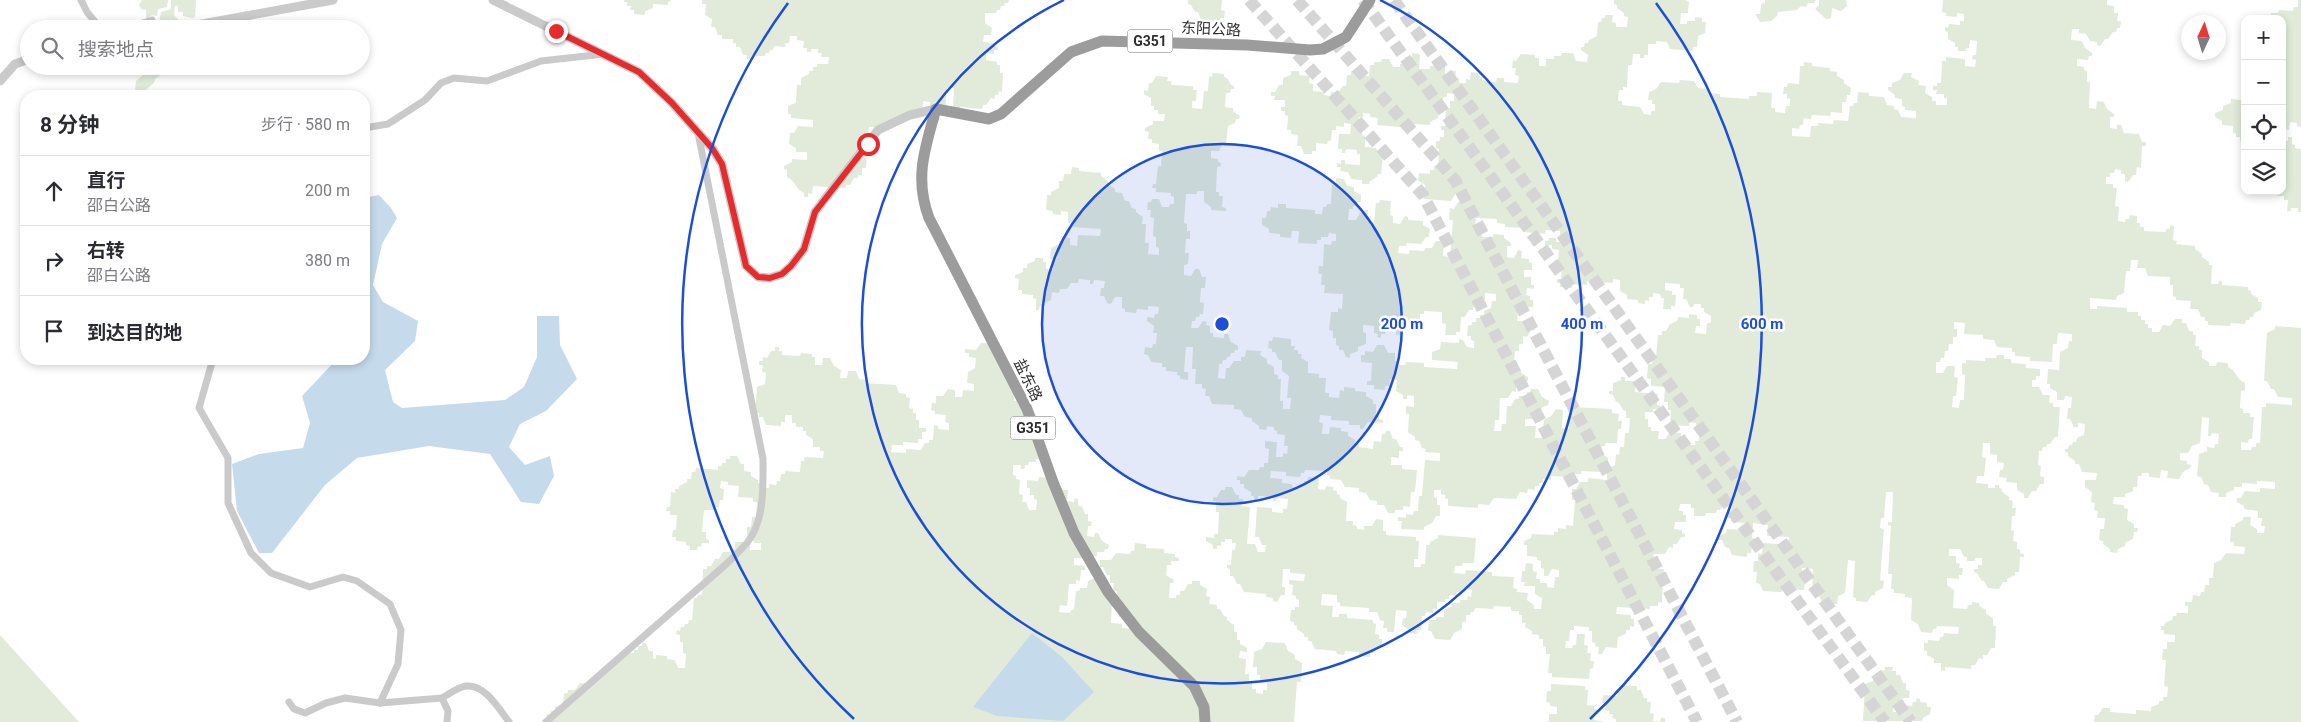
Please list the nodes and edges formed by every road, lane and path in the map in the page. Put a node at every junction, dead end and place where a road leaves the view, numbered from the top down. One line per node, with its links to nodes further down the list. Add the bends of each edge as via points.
1 (81, 0): 5 (street)
2 (333, 0): 6 (street)
3 (492, 0): 7 (street)
4 (1370, 0): 10 (highway, 东阳公路 / G351, via 1346,37 1323,49 1102,41 1071,52 1001,114 989,119)
5 (94, 20)
6 (224, 20)
7 (604, 54): 11 (street, via 541,61 487,81 454,78 441,83 425,100 388,124); 12 (street, via 639,72)
8 (20, 63): 9 (street)
9 (0, 81)
10 (936, 109): 12 (street, via 910,114 878,130 815,212 804,249 782,274 770,278 758,277 746,266 722,164); 20 (highway, 盐东路 / G351, via 925,148 921,180 922,199 929,218 1026,409 1074,533 1108,592 1139,632 1194,686 1204,707)
11 (370, 127)
12 (698, 133): 19 (street, via 763,459 759,517 748,542 724,566)
13 (211, 365): 16 (street, via 199,408 228,458 228,503 252,553 271,574 310,587 343,577 357,581 390,604 401,630 398,664)
14 (442, 698): 16 (street); 17 (street, via 448,711); 18 (street, via 465,686 474,686 486,693)
15 (288, 702): 16 (street, via 294,709 305,713 345,698)
16 (380, 703)
17 (447, 722)
18 (509, 722)
19 (546, 722)
20 (1205, 722)

